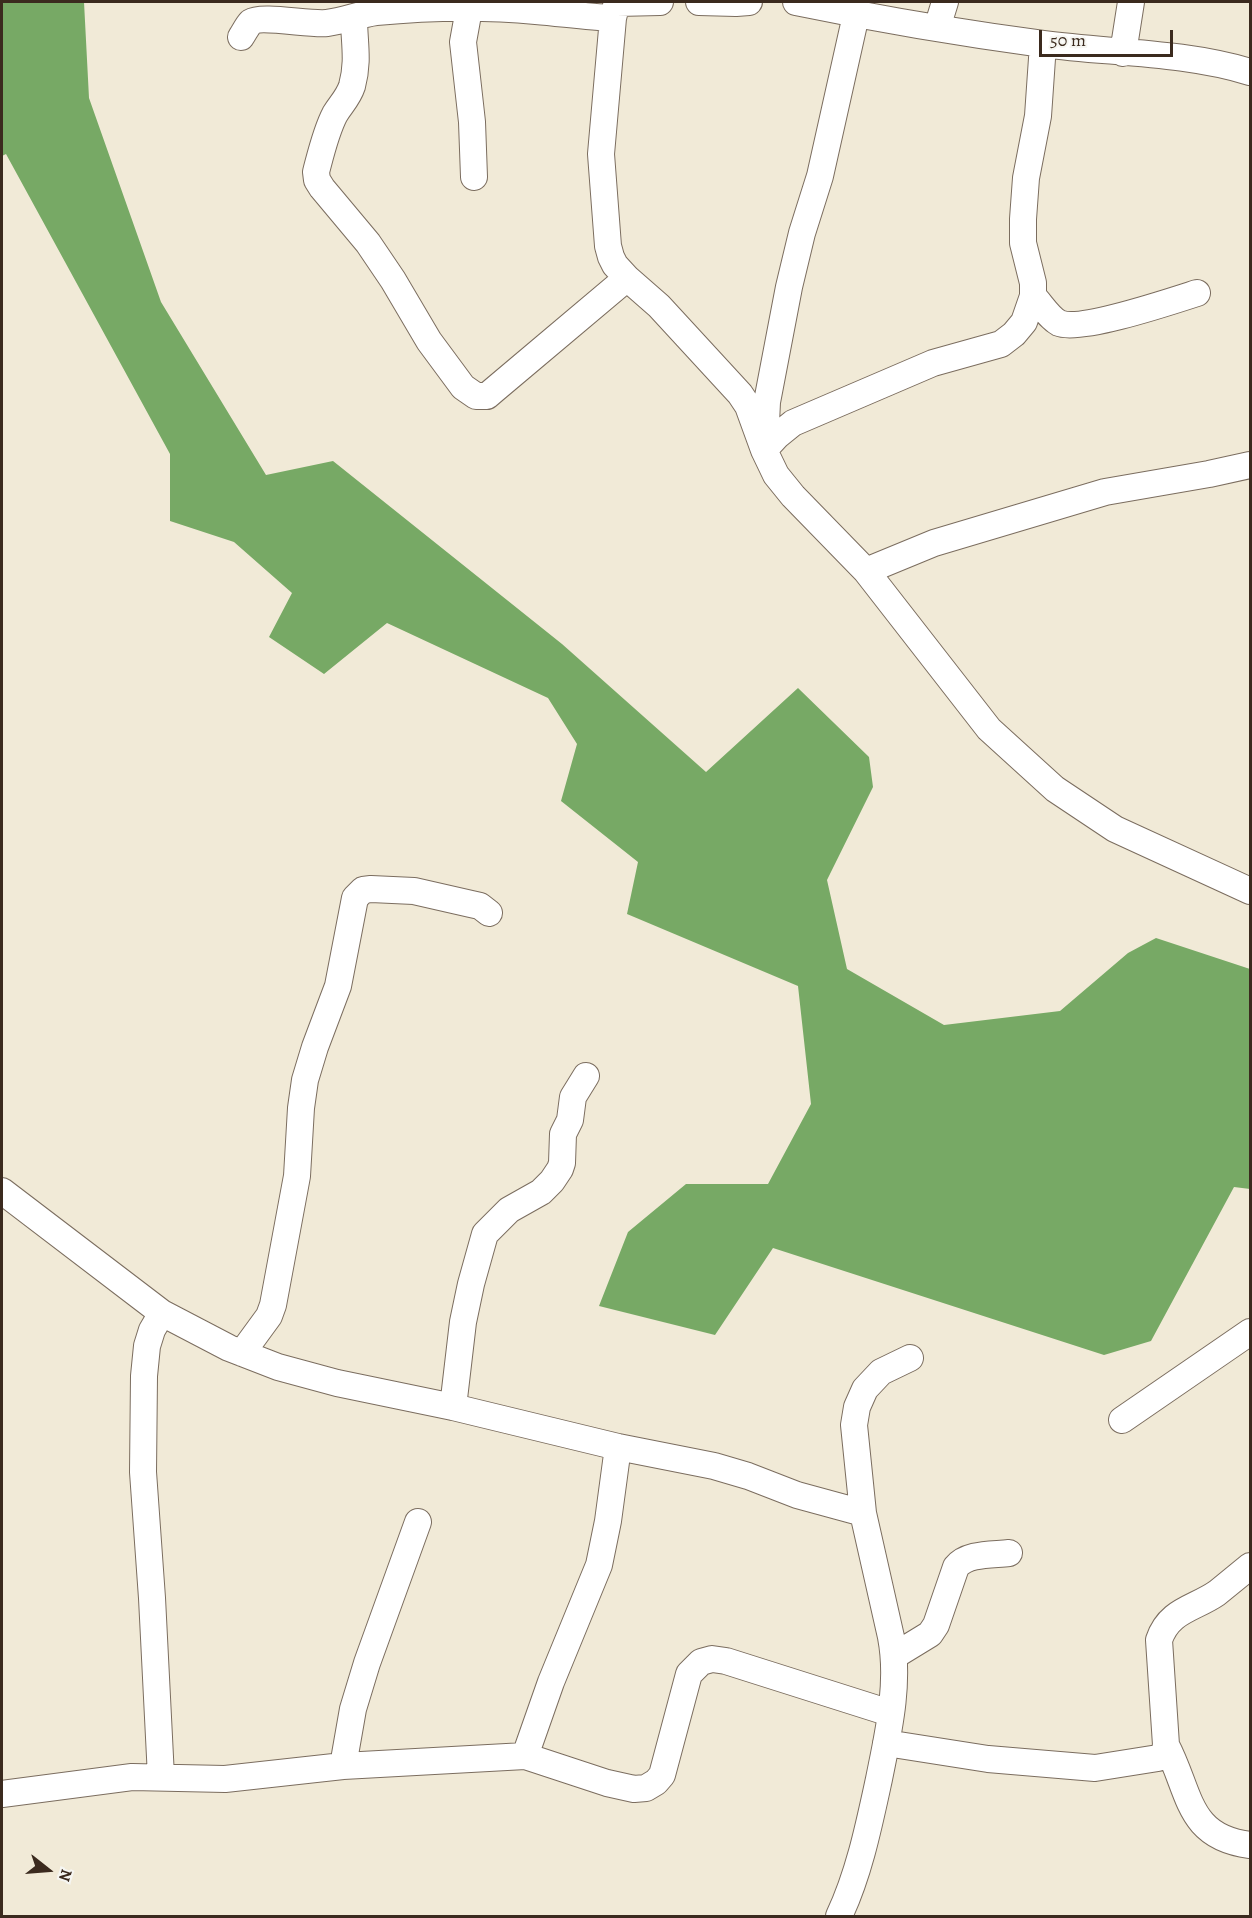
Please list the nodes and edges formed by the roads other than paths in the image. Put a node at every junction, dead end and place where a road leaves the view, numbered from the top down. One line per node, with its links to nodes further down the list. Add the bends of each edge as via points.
1 (660, 2): 7 (street)
2 (699, 2): 3 (street)
3 (749, 2)
4 (796, 2): 10 (street)
5 (945, 2): 11 (street)
6 (1131, 2): 14 (street)
7 (615, 8): 8 (street, via 580,17); 17 (street, via 601,154 608,246 615,265)
8 (469, 9): 9 (street); 16 (street, via 464,42)
9 (350, 12): 12 (street, via 327,23 256,20 249,23); 17 (street, via 357,62 346,101 332,122 319,159 317,180 368,243 462,387 476,396 487,396)
10 (856, 15): 11 (street); 20 (street, via 820,176 789,287)
11 (937, 28): 13 (street)
12 (241, 38)
13 (1043, 44): 14 (street); 19 (street, via 1038,117 1023,219 1023,243)
14 (1123, 52): 15 (street, via 1219,63)
15 (1251, 72)
16 (474, 177)
17 (627, 278): 20 (street, via 659,306 741,394)
18 (1197, 293): 19 (street, via 1150,308 1067,325 1056,321)
19 (1033, 296): 20 (street, via 1024,322 1001,344 933,363 793,423)
20 (762, 446): 22 (street, via 776,475 793,496)
21 (1251, 465): 22 (street, via 1104,492 934,543)
22 (866, 571): 23 (street, via 989,729 1055,789 1115,829)
23 (1251, 891)
24 (489, 912): 29 (street, via 471,903 414,891 371,889 363,890 355,898 338,986 305,1080 297,1176 273,1305)
25 (586, 1076): 31 (street, via 573,1097 570,1120 563,1134 561,1169 541,1192 509,1210 485,1234 463,1322)
26 (2, 1191): 27 (street)
27 (162, 1313): 29 (street); 44 (street, via 147,1346 142,1472)
28 (1251, 1332): 32 (street)
29 (242, 1353): 31 (street, via 337,1383)
30 (910, 1358): 34 (street, via 881,1372 865,1389 857,1407 854,1425)
31 (453, 1407): 33 (street)
32 (1122, 1420)
33 (618, 1447): 34 (street, via 714,1466); 42 (street, via 599,1565)
34 (863, 1513): 38 (street)
35 (418, 1522): 43 (street, via 367,1663 353,1709)
36 (1009, 1553): 38 (street, via 969,1558 960,1563 930,1634)
37 (1251, 1566): 41 (street, via 1163,1627 1159,1640)
38 (894, 1656): 39 (street)
39 (890, 1713): 40 (street); 42 (street, via 712,1659 701,1662 689,1674 662,1775 646,1788 607,1783)
40 (886, 1743): 41 (street, via 988,1759 1095,1768 1158,1758 1164,1754); 47 (street, via 869,1826)
41 (1166, 1745): 46 (street, via 1202,1825 1217,1836)
42 (525, 1756): 43 (street)
43 (343, 1766): 44 (street, via 225,1779)
44 (161, 1777): 45 (street)
45 (2, 1794)
46 (1251, 1845)
47 (839, 1917)

